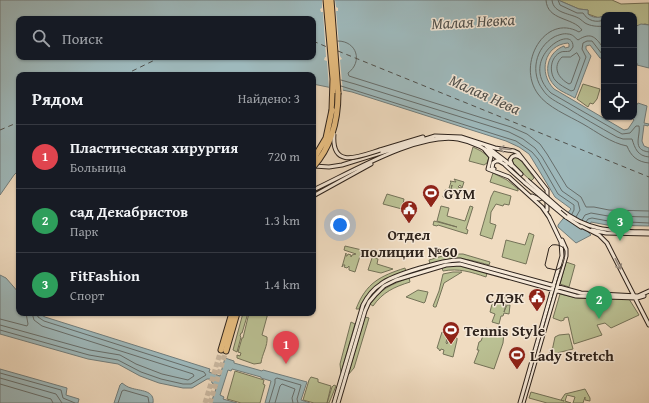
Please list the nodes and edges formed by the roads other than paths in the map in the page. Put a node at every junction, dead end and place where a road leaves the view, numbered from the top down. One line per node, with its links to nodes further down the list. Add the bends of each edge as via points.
1 (326, 0): 3 (highway, via 333,78)
2 (331, 0): 4 (highway, bridge, via 338,83)
3 (332, 110): 7 (main road, bridge); 10 (highway, bridge, via 326,138)
4 (335, 126): 5 (main road, bridge, via 334,146 342,157 353,158 417,138); 11 (highway, bridge, via 323,155)
5 (435, 136): 6 (main road, via 461,137); 13 (main road, via 333,166)
6 (479, 143): 15 (main road); 20 (main road, one-way to 6, via 547,190 520,154 514,150)
7 (316, 150)
8 (485, 150): 9 (main road, via 465,141 446,138 428,140); 12 (main road); 14 (main road, via 491,157)
9 (398, 151): 17 (main road); 18 (main road)
10 (316, 155)
11 (316, 163)
12 (506, 165): 14 (main road, via 496,161); 16 (main road)
13 (316, 166)
14 (490, 168): 19 (main road, via 510,176); 24 (main road, via 509,177 540,204)
15 (521, 174): 16 (main road); 19 (main road, via 510,162 514,156 520,157 545,191 543,198)
16 (526, 181): 21 (main road, bridge, via 566,217); 22 (main road, bridge, via 582,223 606,230)
17 (316, 189)
18 (316, 194)
19 (532, 196): 20 (main road)
20 (547, 210): 24 (main road)
21 (581, 226): 22 (main road, via 606,233); 28 (main road, one-way to 28, via 604,239 613,252)
22 (640, 233): 23 (main road)
23 (649, 233)
24 (563, 246): 26 (main road, via 566,254)
25 (396, 278): 26 (main road, via 446,265 460,264); 33 (main road, via 378,286 363,305); 34 (main road, via 378,291 366,307)
26 (555, 288): 28 (main road, via 606,296); 35 (main road); 36 (main road)
27 (649, 292): 28 (main road)
28 (634, 297): 31 (main road); 32 (main road)
29 (231, 316): 30 (highway, via 224,351)
30 (236, 316)
31 (649, 325)
32 (649, 329)
33 (334, 403)
34 (338, 403)
35 (520, 403)
36 (523, 403)

